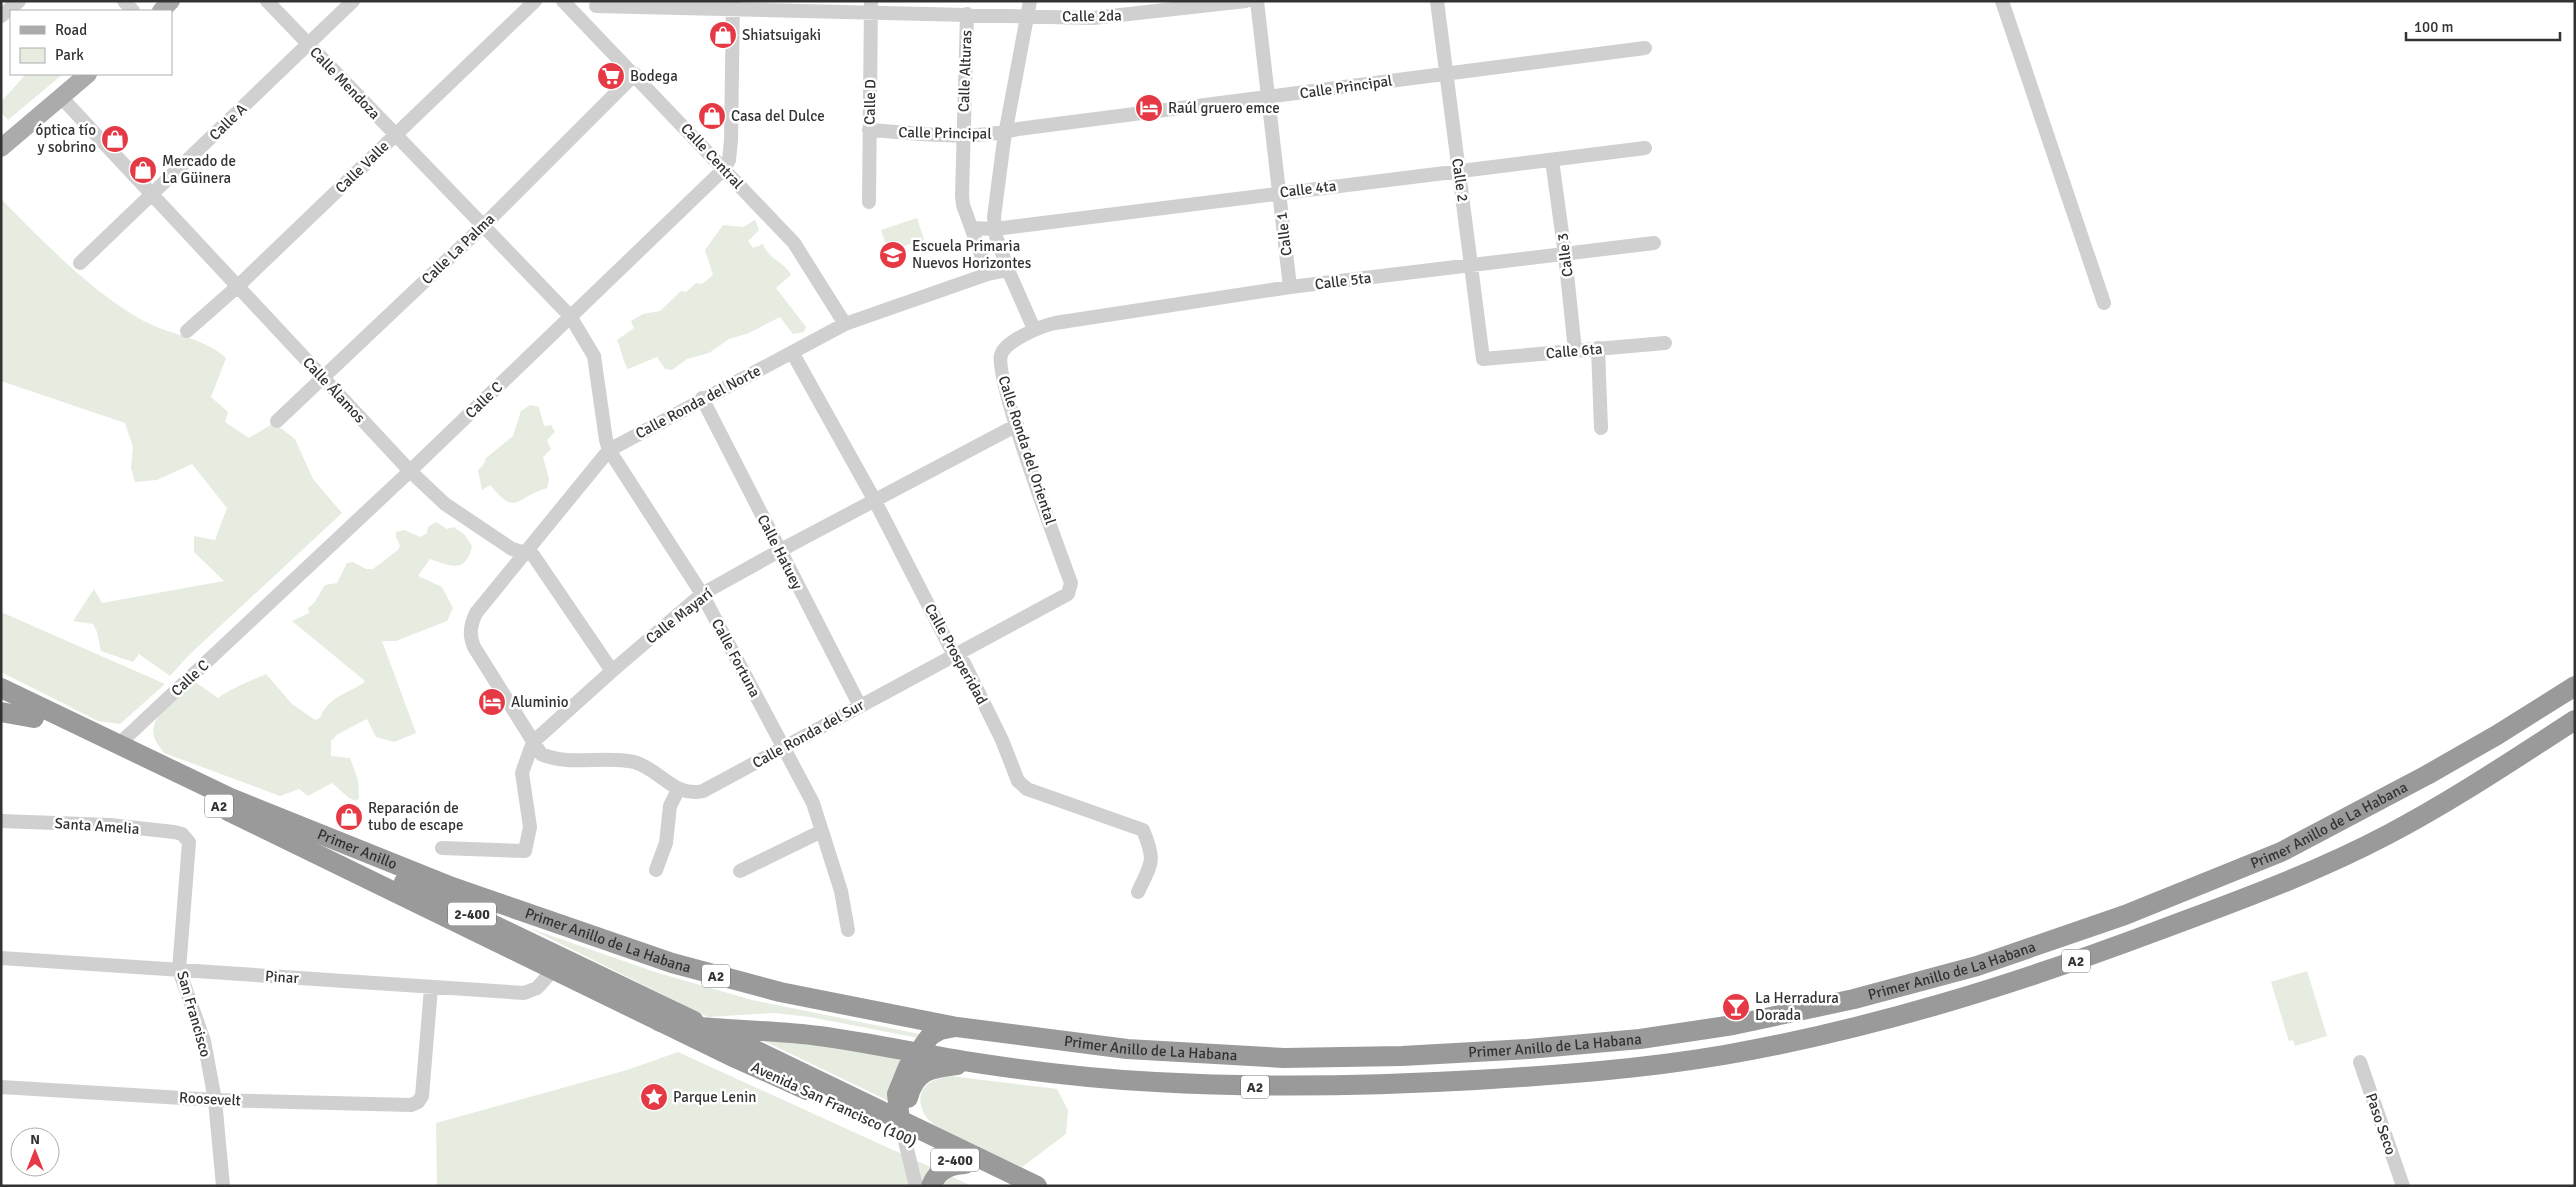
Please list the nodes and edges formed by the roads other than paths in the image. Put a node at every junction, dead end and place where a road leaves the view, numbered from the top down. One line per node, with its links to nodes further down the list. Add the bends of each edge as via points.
1 (19, 1): 18 (street)
2 (171, 1): 15 (main road)
3 (267, 1): 19 (street, Calle Mendoza)
4 (354, 1): 19 (street, Calle A)
5 (535, 1): 28 (street, Calle Valle)
6 (563, 1): 16 (street, Calle Central)
7 (1246, 1): 14 (street, Calle 2da, via 1107,17)
8 (1257, 1): 25 (street, Calle 1)
9 (1437, 1): 21 (street, Calle 2)
10 (2002, 1): 49 (street)
11 (596, 4): 12 (street, Calle 2da); 16 (street)
12 (733, 6): 13 (street, Calle 2da); 33 (street, via 731,140 729,160)
13 (871, 7): 17 (street, Calle 2da); 26 (street, Calle D)
14 (1028, 8): 17 (street, Calle 2da); 27 (street)
15 (162, 10)
16 (577, 14): 22 (street, Calle Central)
17 (967, 14): 29 (street, Calle Alturas)
18 (1, 16)
19 (309, 45): 28 (street, Calle Mendoza); 36 (street, Calle A)
20 (1645, 48): 21 (street, Calle Principal)
21 (1446, 72): 25 (street, Calle Principal); 34 (street, Calle 2)
22 (635, 74): 33 (street, Calle Central); 38 (street, Calle La Palma)
23 (87, 75): 24 (main road)
24 (61, 96): 30 (main road); 36 (street, Calle Álamos)
25 (1269, 98): 27 (street, Calle Principal); 35 (street, Calle 1)
26 (869, 130): 29 (street, Calle Principal); 37 (street, Calle D)
27 (1006, 132): 29 (street, Calle Principal); 40 (street)
28 (395, 136): 38 (street, Calle Mendoza); 47 (street, Calle Valle)
29 (963, 136): 39 (street, Calle Alturas, via 962,195)
30 (1, 148)
31 (1645, 148): 32 (street, Calle 4ta)
32 (1552, 160): 34 (street, Calle 4ta); 42 (street, Calle 3)
33 (724, 169): 50 (street, Calle C); 51 (street, Calle Central, via 794,243)
34 (1459, 172): 35 (street, Calle 4ta); 44 (street, Calle 2)
35 (1279, 193): 40 (street, Calle 4ta); 48 (street, Calle 1)
36 (152, 195): 43 (street, Calle A); 47 (street, Calle Álamos)
37 (869, 202)
38 (482, 227): 50 (street, Calle Mendoza); 59 (street, Calle La Palma)
39 (972, 228): 40 (street, Calle 4ta); 46 (street, Calle Alturas)
40 (995, 229): 45 (street)
41 (1654, 243): 42 (street, Calle 5ta)
42 (1565, 255): 44 (street, Calle 5ta); 56 (street, Calle 3)
43 (80, 263)
44 (1472, 266): 48 (street, Calle 5ta); 58 (street, Calle 2)
45 (1008, 270): 46 (street, Calle Ronda del Norte); 52 (street)
46 (988, 274): 51 (street, Calle Ronda del Norte)
47 (238, 286): 53 (street, Calle Valle); 59 (street, Calle Álamos)
48 (1290, 287): 52 (street, Calle 5ta, via 1055,323)
49 (2104, 303)
50 (570, 316): 64 (street, Calle Fortuna, via 594,356); 65 (street, Calle C)
51 (844, 324): 57 (street, Calle Ronda del Norte)
52 (1034, 329): 62 (street, Calle Ronda del Oriental, via 1006,348 1000,360)
53 (187, 331)
54 (1665, 342): 55 (street, Calle 6ta)
55 (1598, 348): 56 (street, Calle 6ta); 63 (street)
56 (1574, 350): 58 (street, Calle 6ta)
57 (792, 352): 60 (street, Calle Ronda del Norte); 66 (street, Calle Prosperidad)
58 (1483, 359)
59 (323, 378): 61 (street, Calle La Palma); 65 (street, Calle Álamos)
60 (702, 398): 64 (street, Calle Ronda del Norte); 67 (street, Calle Hatuey)
61 (277, 420)
62 (1017, 425): 66 (street, Calle Mayarí); 69 (street, Calle Ronda del Oriental)
63 (1601, 428)
64 (609, 450): 68 (street, Calle Ronda del Norte); 70 (street, Calle Fortuna)
65 (410, 472): 68 (street, Calle Álamos, via 445,504 512,549); 81 (street, Calle C)
66 (875, 502): 67 (street, Calle Mayarí); 71 (street, Calle Prosperidad)
67 (779, 551): 70 (street, Calle Mayarí); 76 (street, Calle Hatuey)
68 (526, 552): 72 (street, Calle Álamos, via 537,561); 80 (street, Calle Ronda del Norte, via 476,613 471,638)
69 (1071, 583): 71 (street, Calle Ronda del Sur, via 1068,594)
70 (702, 594): 72 (street, Calle Mayarí); 82 (street, Calle Fortuna)
71 (954, 655): 76 (street, Calle Ronda del Sur); 91 (street, Calle Prosperidad, via 964,663 1022,785 1143,830 1152,852 1150,866)
72 (612, 671): 80 (street, Calle Mayarí)
73 (2575, 686): 99 (highway, Primer Anillo de La Habana / A2, via 2490,740 2334,825 2281,852 2144,908 1977,966 1854,999 1733,1025 1640,1039 1528,1049 1284,1058 1127,1049)
74 (1, 688): 81 (highway, A2)
75 (1, 702): 78 (highway, A2)
76 (860, 706): 82 (street, Calle Ronda del Sur)
77 (1, 712): 78 (highway)
78 (34, 718): 95 (highway, A2)
79 (2575, 720): 103 (highway, Primer Anillo de La Habana / A2, via 2437,807 2300,876 2042,974 1820,1035 1649,1067 1403,1084 1244,1087 1063,1074)
80 (534, 742): 83 (street, via 541,754 557,760 621,761 643,765 656,771); 88 (street, Calle Mayarí, via 522,773 530,827 525,851)
81 (119, 744): 84 (highway, A2)
82 (784, 748): 83 (street, Calle Ronda del Sur, via 703,791); 86 (street, Calle Fortuna, via 813,803)
83 (678, 790): 89 (street, via 670,806 666,843)
84 (233, 799): 92 (highway, Primer Anillo / A2); 100 (highway, 2-400)
85 (1, 821): 87 (street, Santa Amelia, via 110,825 165,831 182,834)
86 (822, 831): 90 (street); 93 (street, Calle Fortuna, via 841,891)
87 (189, 842): 96 (street, San Francisco)
88 (442, 848)
89 (656, 870)
90 (740, 871)
91 (1138, 892)
92 (482, 898): 99 (highway, Primer Anillo de La Habana / A2, via 727,979)
93 (848, 930)
94 (1, 958): 96 (street, Pinar)
95 (554, 969): 97 (street, Pinar, via 537,988 524,993); 98 (highway, A2)
96 (179, 970): 97 (street, Pinar); 106 (street, San Francisco, via 204,1041)
97 (432, 988): 106 (street, Roosevelt, via 422,1096 418,1102 411,1105)
98 (660, 1022): 100 (highway, A2); 107 (highway, Avenida San Francisco (100) / 2-400)
99 (957, 1027): 101 (highway, via 940,1030 930,1036)
100 (711, 1029): 101 (highway, A2, via 820,1036); 107 (highway, Avenida San Francisco (100) / 2-400)
101 (919, 1054): 103 (highway, A2); 107 (highway, via 908,1067 898,1089)
102 (2360, 1062): 114 (street, Paso Seco)
103 (976, 1063): 105 (highway, via 924,1072 913,1082)
104 (1, 1087): 106 (street, Roosevelt)
105 (908, 1097): 107 (highway); 108 (highway, via 912,1112 924,1128)
106 (215, 1100): 109 (street, San Francisco)
107 (901, 1128): 108 (highway, Avenida San Francisco (100) / 2-400); 110 (street)
108 (964, 1158): 111 (highway, via 938,1174); 112 (highway, Avenida San Francisco (100) / 2-400); 113 (highway, Avenida San Francisco (100) / 2-400)
109 (223, 1186)
110 (916, 1186)
111 (931, 1186)
112 (1008, 1186)
113 (1037, 1186)
114 (2403, 1186)

